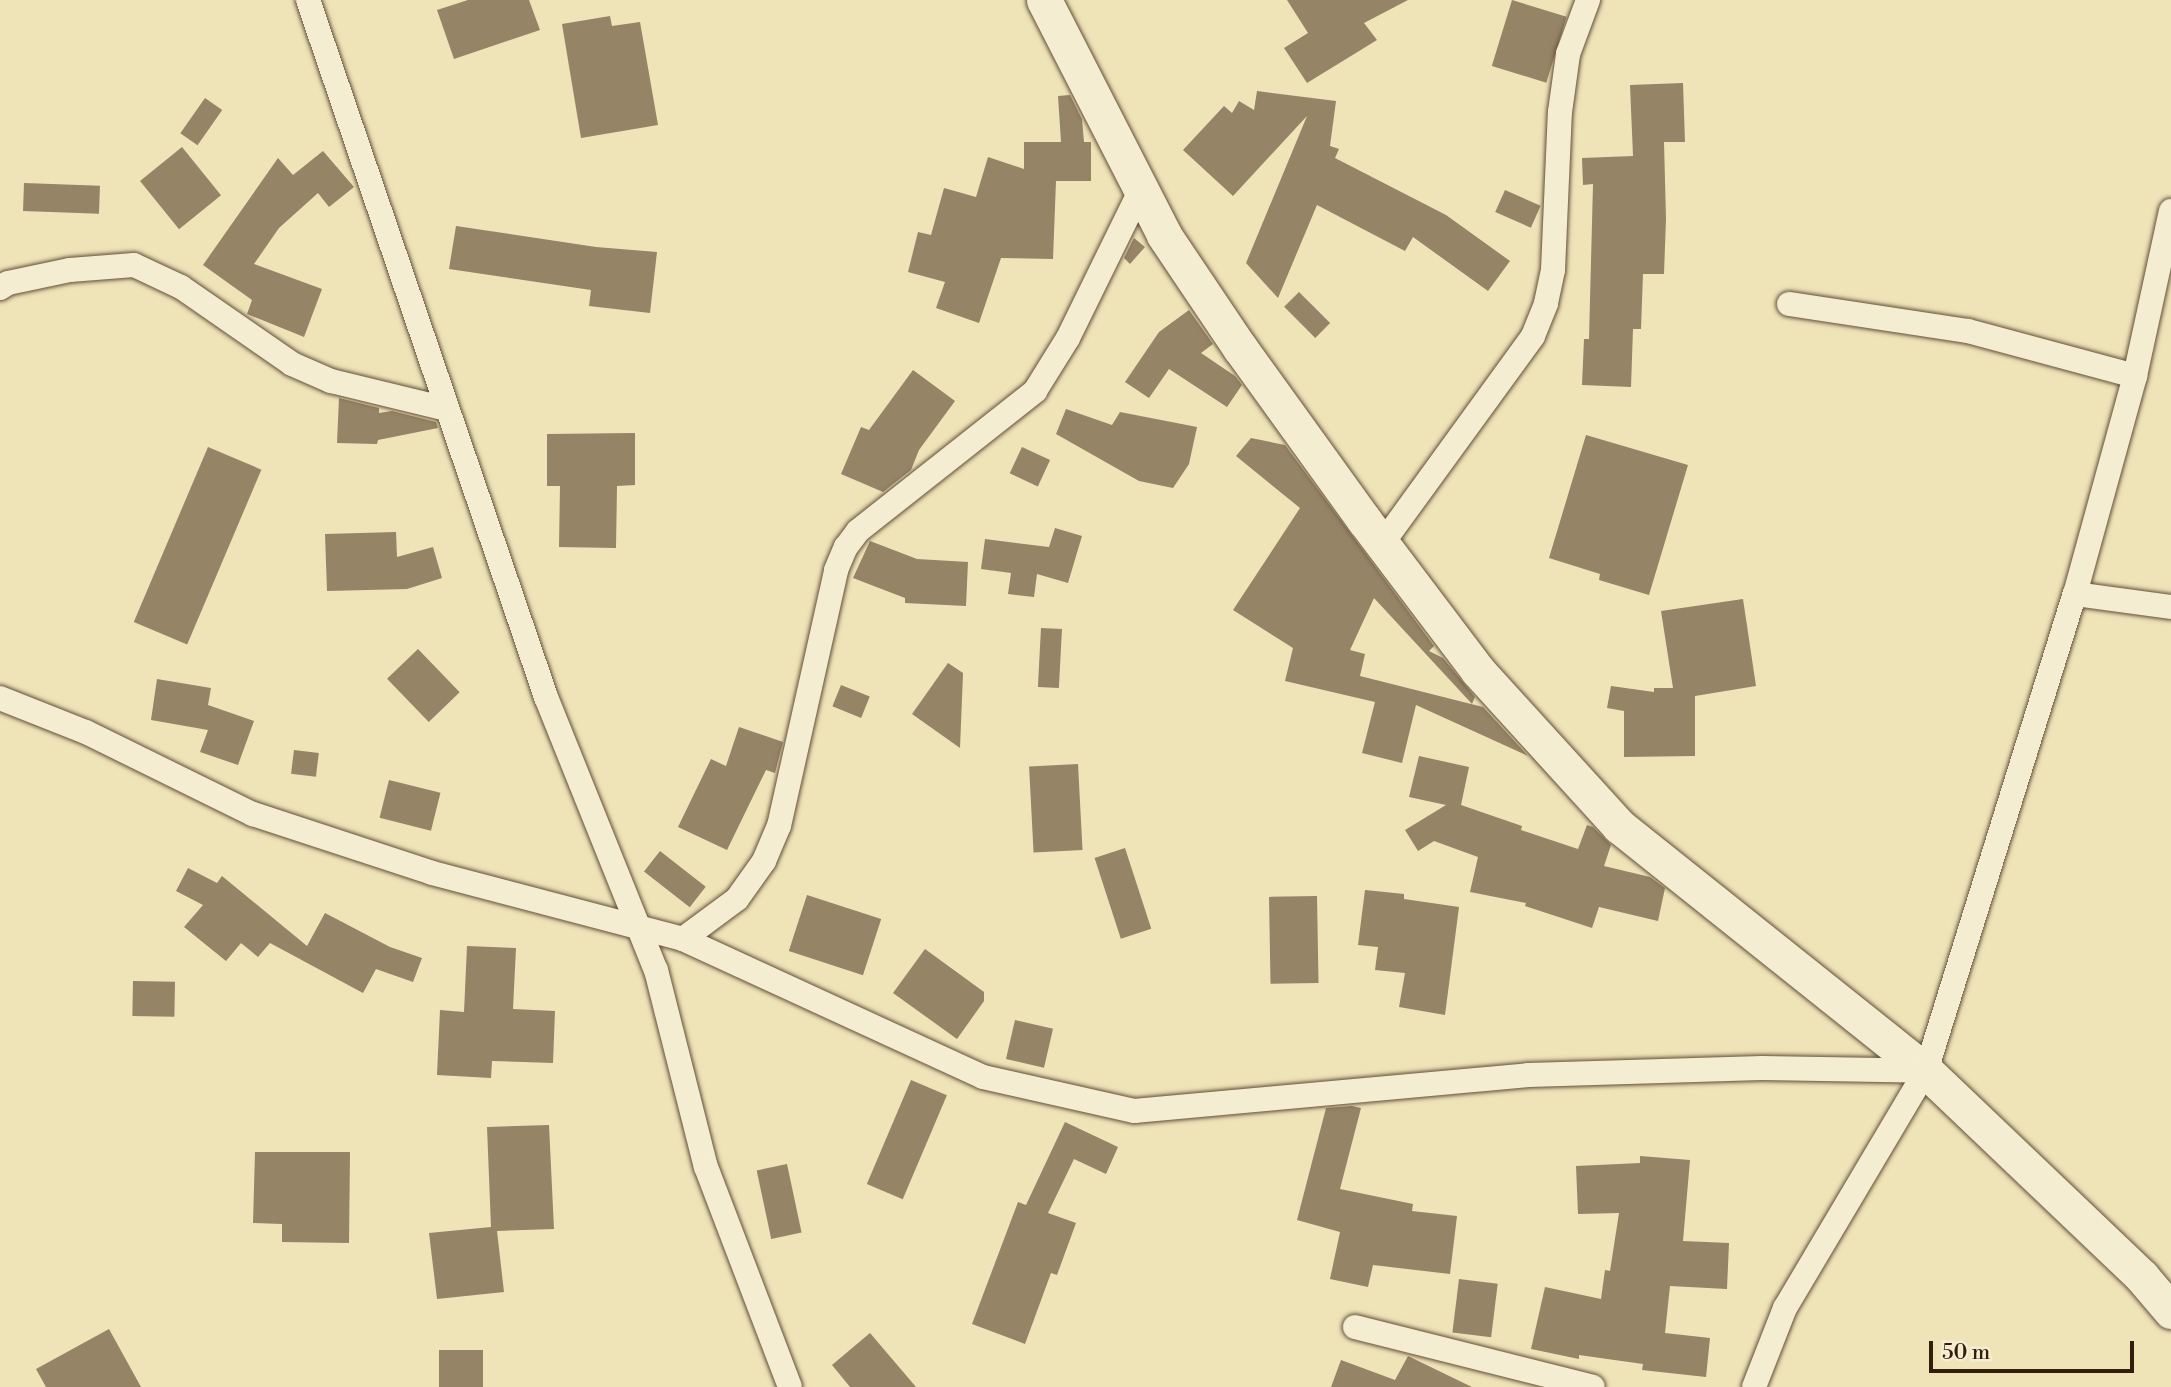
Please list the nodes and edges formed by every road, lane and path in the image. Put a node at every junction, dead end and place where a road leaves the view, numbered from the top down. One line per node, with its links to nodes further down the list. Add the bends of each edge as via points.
1 (308, 0): 9 (street)
2 (1044, 0): 4 (street)
3 (1588, 0): 10 (street, via 1568,54 1560,112 1553,270 1546,303 1533,336)
4 (1141, 189): 10 (street, via 1164,235 1240,348); 15 (street, via 1068,338 1035,391 858,531 846,547 836,570 779,826 764,861 744,890)
5 (2171, 211): 8 (street)
6 (0, 289): 9 (street, via 8,283 70,270 134,265 181,287 292,364 331,381)
7 (1789, 304): 8 (street, via 1968,331)
8 (2136, 376): 11 (street)
9 (447, 409): 14 (street, via 546,697)
10 (1382, 544): 16 (street, via 1478,671 1619,826)
11 (2076, 594): 12 (street); 16 (street)
12 (2171, 607)
13 (0, 698): 14 (street, via 86,732 253,814 432,873)
14 (638, 928): 15 (street); 19 (street, via 656,970 706,1167)
15 (683, 939): 16 (street, via 984,1077 1134,1111 1528,1075 1762,1068)
16 (1926, 1071): 17 (street, via 2142,1277); 21 (street, via 1785,1308)
17 (2171, 1311)
18 (1355, 1327): 20 (street)
19 (790, 1387)
20 (1592, 1387)
21 (1754, 1387)

